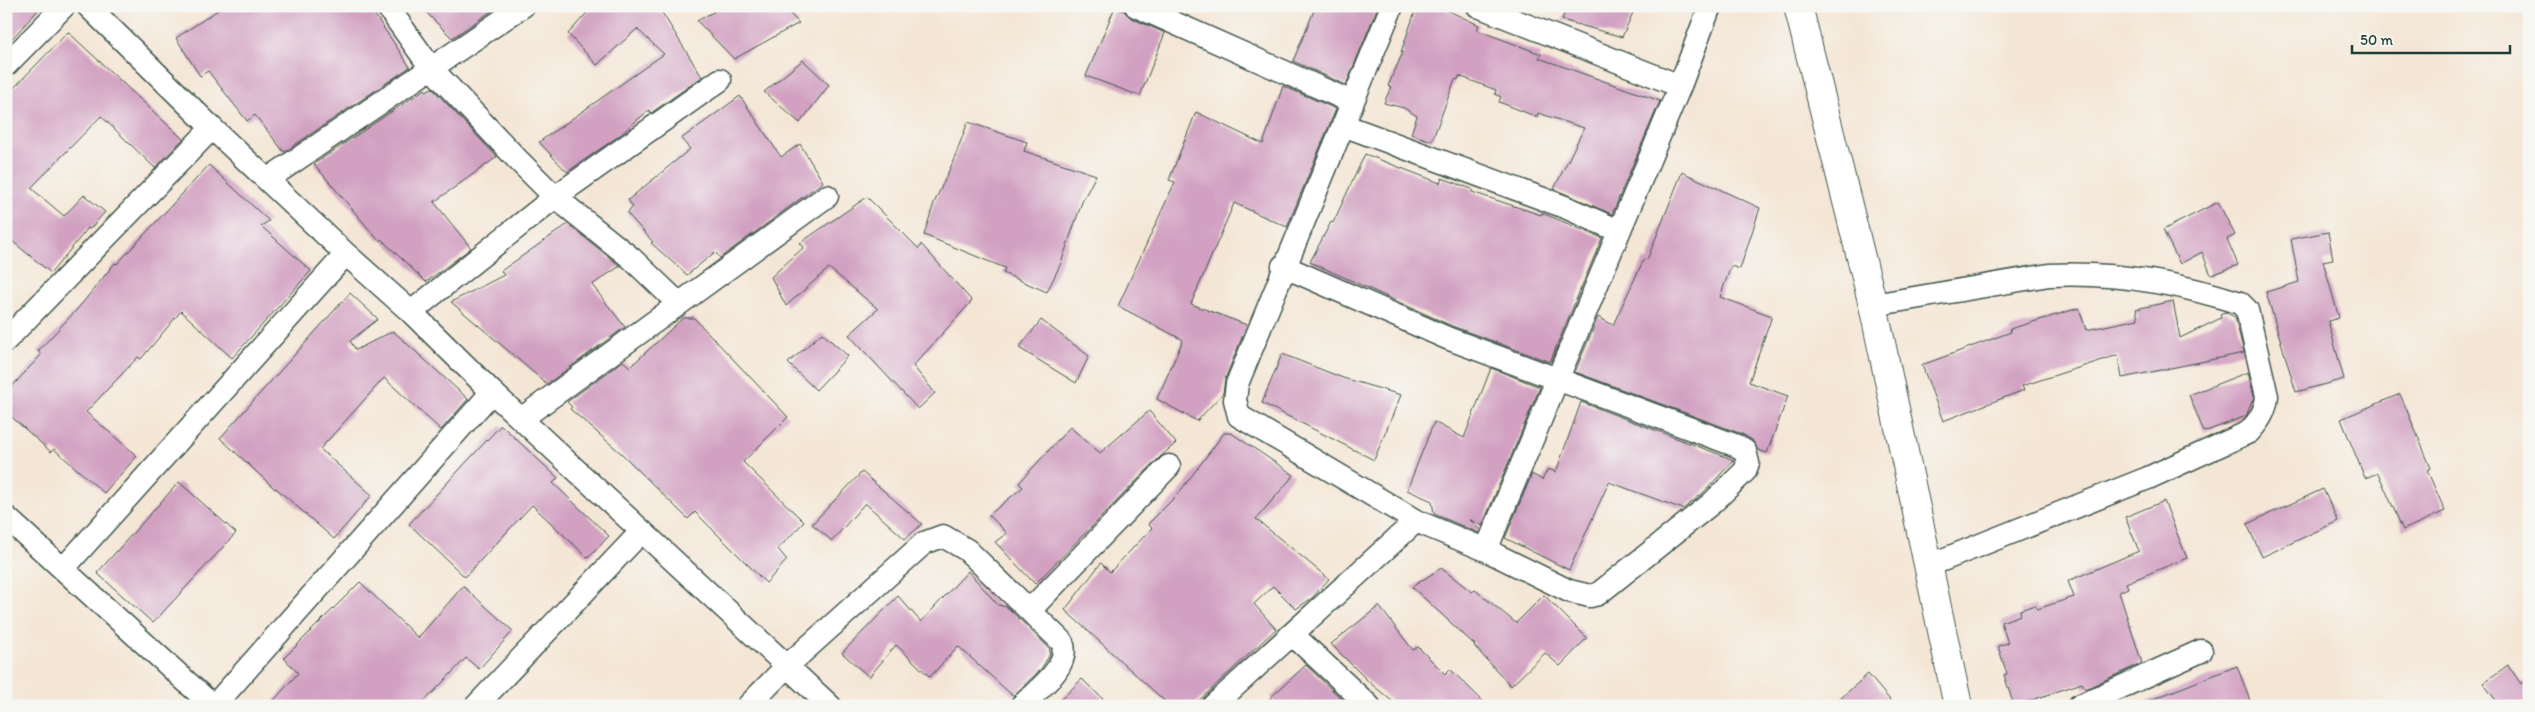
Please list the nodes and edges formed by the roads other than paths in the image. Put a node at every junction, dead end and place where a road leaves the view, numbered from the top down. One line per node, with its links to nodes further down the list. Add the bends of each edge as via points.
1 (64, 6): 10 (street)
2 (88, 6): 16 (street)
3 (387, 6): 11 (street)
4 (523, 6): 11 (street)
5 (1136, 6): 14 (street)
6 (1392, 6): 14 (street)
7 (1478, 6): 13 (street)
8 (1710, 6): 13 (street)
9 (1798, 6): 24 (street)
10 (6, 65)
11 (431, 68): 17 (street); 19 (street)
12 (720, 80): 19 (street)
13 (1680, 86): 20 (street)
14 (1352, 102): 15 (street)
15 (1342, 124): 20 (street, via 1565,207); 22 (street)
16 (212, 128): 17 (street); 26 (street)
17 (268, 178): 21 (street)
18 (827, 196): 23 (street)
19 (555, 198): 23 (street, via 632,258); 25 (street)
20 (1619, 231): 27 (street)
21 (346, 254): 25 (street); 36 (street)
22 (1284, 266): 27 (street, via 1447,338); 32 (street, via 1237,384 1235,400 1239,416)
23 (678, 303): 29 (street)
24 (1873, 305): 35 (street); 35 (street, via 2049,275 2077,274 2182,286 2240,303 2247,310 2267,396 2267,407 2249,432 2148,478)
25 (411, 312): 28 (street)
26 (6, 340)
27 (1558, 378): 34 (street); 34 (street, via 1738,446 1745,451 1748,464 1712,503 1598,594 1590,596 1569,590)
28 (492, 392): 29 (street); 41 (street)
29 (521, 419): 33 (street)
30 (1169, 466): 37 (street)
31 (6, 518): 36 (street)
32 (1416, 521): 34 (street); 38 (street)
33 (642, 531): 40 (street); 42 (street)
34 (1486, 550)
35 (1930, 565): 48 (street)
36 (63, 569): 41 (street)
37 (1030, 610): 40 (street, via 968,550 949,538 935,538 924,543); 45 (street, via 1065,648 1057,669)
38 (1292, 634): 46 (street); 47 (street)
39 (2201, 651): 49 (street)
40 (787, 666): 43 (street); 44 (street)
41 (214, 706)
42 (476, 706)
43 (748, 706)
44 (830, 706)
45 (1022, 706)
46 (1213, 706)
47 (1369, 706)
48 (1958, 706)
49 (2079, 706)

